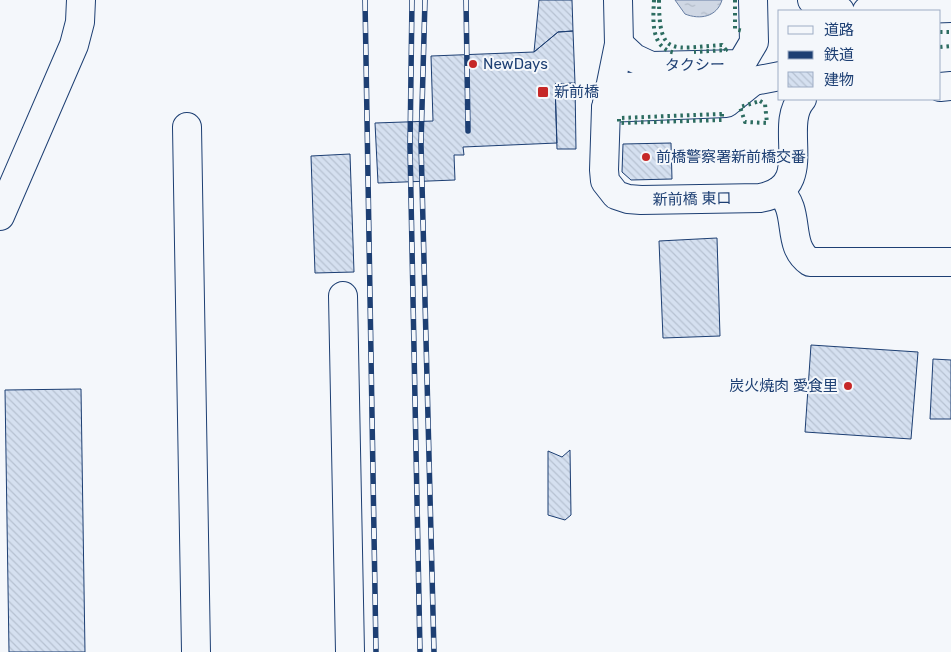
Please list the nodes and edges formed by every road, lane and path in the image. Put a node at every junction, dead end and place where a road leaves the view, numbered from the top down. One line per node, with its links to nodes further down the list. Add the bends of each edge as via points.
1 (81, 0): 14 (main road, via 74,45)
2 (618, 0): 8 (main road, 新前橋 東口)
3 (753, 0): 8 (main road, タクシー, via 754,42 741,64 651,66 634,58)
4 (812, 0): 6 (main road)
5 (951, 8): 7 (main road)
6 (836, 10)
7 (895, 10)
8 (619, 44): 10 (main road, 新前橋 東口)
9 (778, 76): 10 (main road, via 752,82 726,103)
10 (608, 98): 13 (main road, 新前橋 東口, via 604,170 605,181 616,195 641,200 760,198 773,196)
11 (801, 100): 13 (main road, via 793,116 793,166 790,177)
12 (187, 126): 17 (main road)
13 (779, 191): 15 (main road, via 792,209 800,254 810,262)
14 (0, 216)
15 (951, 262)
16 (343, 296): 18 (main road)
17 (196, 652)
18 (350, 652)

